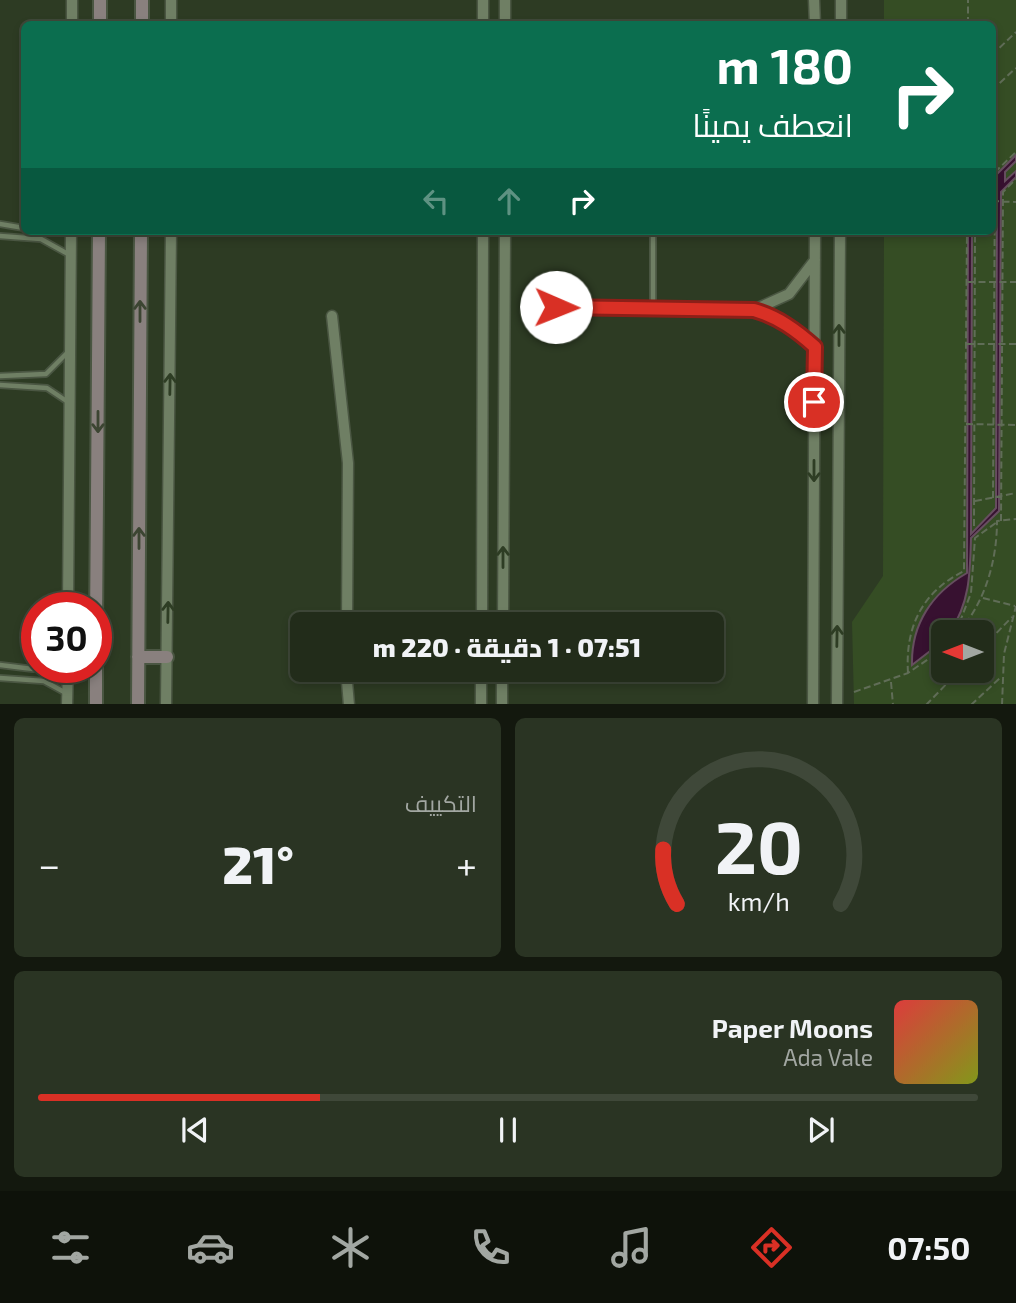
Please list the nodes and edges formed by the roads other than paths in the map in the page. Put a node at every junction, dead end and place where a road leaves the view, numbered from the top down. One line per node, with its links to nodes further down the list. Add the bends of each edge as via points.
1 (72, 0): 9 (street)
2 (100, 0): 10 (main road)
3 (142, 0): 11 (main road)
4 (171, 0): 12 (street)
5 (483, 0): 13 (street)
6 (505, 0): 14 (street)
7 (814, 0): 15 (street)
8 (841, 0): 16 (street)
9 (72, 21)
10 (100, 21)
11 (142, 21)
12 (171, 21)
13 (483, 21)
14 (505, 21)
15 (815, 21)
16 (841, 21)
17 (0, 224): 18 (lane)
18 (21, 228)
19 (71, 235): 29 (street)
20 (99, 235): 41 (main road, one-way to 41)
21 (141, 235): 45 (main road, one-way to 21)
22 (171, 235): 46 (street, one-way to 22)
23 (483, 235): 43 (street)
24 (505, 235): 44 (street, one-way to 24)
25 (653, 235): 32 (lane)
26 (815, 235): 30 (street)
27 (840, 235): 64 (street, one-way to 27)
28 (0, 236): 29 (lane, via 41,239)
29 (71, 258): 36 (street)
30 (815, 259): 33 (street, via 789,294); 35 (street)
31 (556, 307): 32 (street)
32 (653, 308): 33 (street)
33 (754, 310): 35 (street, via 784,322)
34 (332, 316): 42 (street, via 348,463)
35 (815, 347): 63 (street, one-way to 63)
36 (71, 348): 37 (lane, via 46,374); 39 (street)
37 (0, 376)
38 (0, 385): 39 (lane, via 47,388)
39 (70, 404): 40 (street)
40 (68, 592)
41 (96, 592)
42 (346, 612)
43 (482, 612)
44 (503, 612)
45 (138, 657): 46 (main road); 58 (main road)
46 (167, 657): 59 (street)
47 (0, 665): 48 (lane)
48 (21, 668)
49 (0, 678): 55 (lane, via 38,680)
50 (347, 682): 60 (street)
51 (481, 682): 61 (street)
52 (502, 682): 62 (street)
53 (68, 683): 55 (street)
54 (96, 683): 57 (main road)
55 (68, 693): 56 (street)
56 (68, 704)
57 (96, 704)
58 (138, 704)
59 (166, 704)
60 (349, 704)
61 (481, 704)
62 (502, 704)
63 (813, 704)
64 (837, 704)

